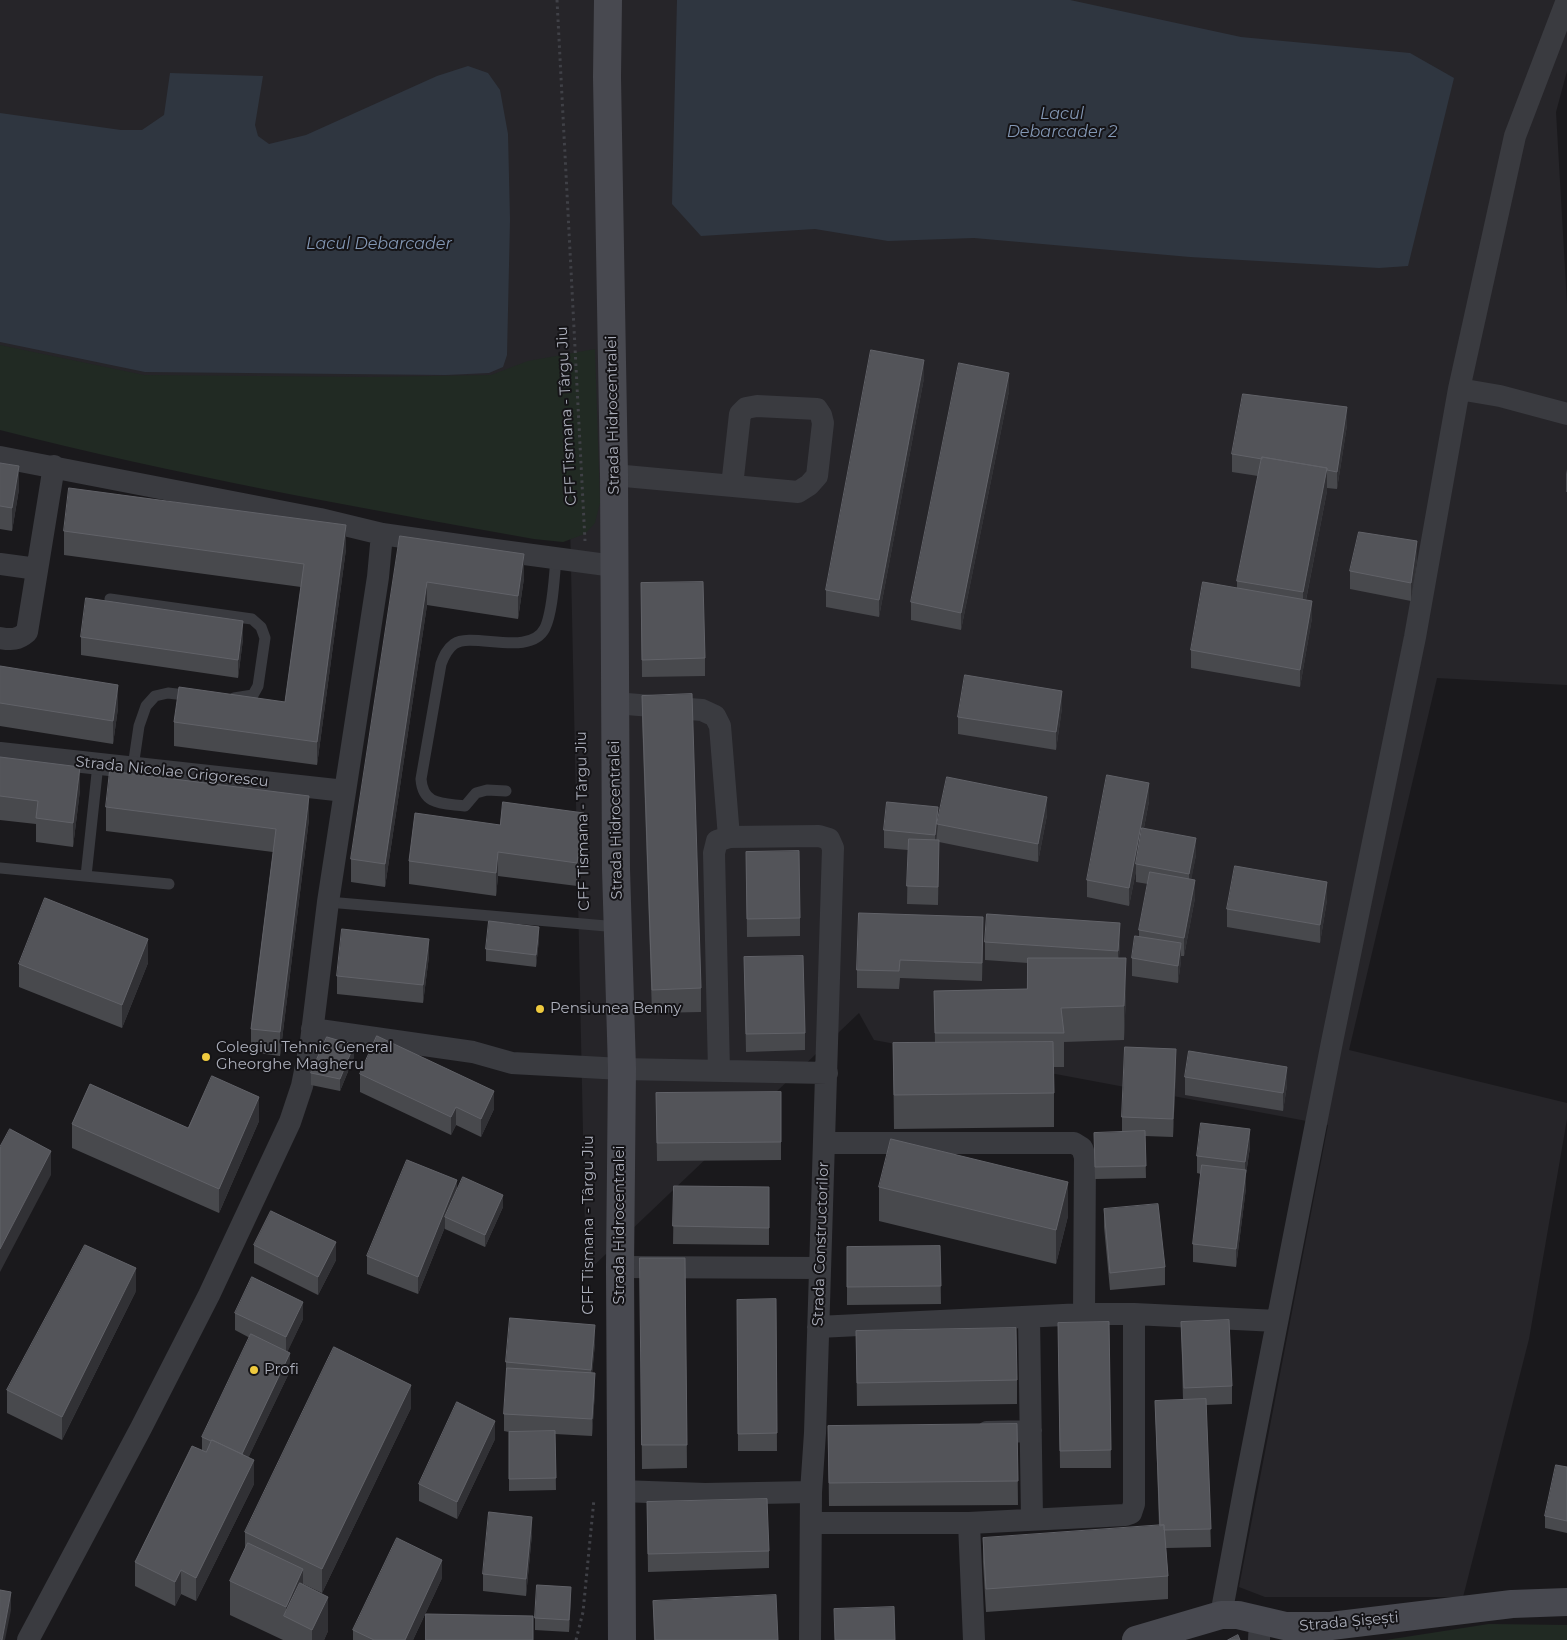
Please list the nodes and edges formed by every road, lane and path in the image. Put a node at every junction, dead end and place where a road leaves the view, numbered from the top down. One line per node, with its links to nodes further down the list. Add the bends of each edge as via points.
1 (557, 0): 12 (path, CFF Tismana - Târgu Jiu)
2 (608, 0): 8 (street, Strada Hidrocentralei)
3 (1567, 0): 4 (street, via 1515,136)
4 (1459, 389): 5 (street); 42 (street, via 1416,637)
5 (1567, 414)
6 (0, 457): 7 (street)
7 (54, 466): 10 (street); 15 (street)
8 (614, 475): 9 (street); 14 (street, Strada Hidrocentralei)
9 (732, 486): 9 (street, via 798,492 809,485 817,476 823,423 817,409 746,408 740,414)
10 (382, 534): 11 (street); 24 (street)
11 (556, 559): 12 (street); 25 (lane, via 545,629 536,638 506,643 455,643 441,664 421,788 436,802 465,806 476,793)
12 (586, 563): 14 (street)
13 (0, 564): 15 (street)
14 (614, 566): 20 (street, Strada Hidrocentralei)
15 (37, 569): 17 (street, via 27,632 13,640)
16 (110, 599): 19 (lane, via 235,616 257,623 264,638 258,686 253,695)
17 (0, 638)
18 (206, 697): 23 (lane, via 168,693 155,696 146,706)
19 (223, 698)
20 (614, 703): 26 (street, via 702,710 715,716 720,726); 31 (street, Strada Hidrocentralei)
21 (0, 753): 22 (street, Strada Nicolae Grigorescu)
22 (98, 764): 23 (street, Strada Nicolae Grigorescu); 28 (lane)
23 (133, 767): 24 (street, Strada Nicolae Grigorescu)
24 (345, 791): 30 (street)
25 (506, 791)
26 (729, 837): 34 (street, via 716,841 714,853); 35 (street, Strada Constructorilor, via 819,836 829,839 833,848)
27 (0, 868): 28 (lane)
28 (86, 876): 29 (lane)
29 (169, 884)
30 (328, 902): 31 (lane); 32 (street)
31 (619, 928): 33 (street, Strada Hidrocentralei)
32 (312, 1028): 33 (street, via 474,1052 512,1063); 54 (street, via 302,1086 290,1122 209,1295)
33 (622, 1069): 34 (street); 37 (street, Strada Hidrocentralei)
34 (719, 1071): 35 (street)
35 (826, 1073): 36 (street, Strada Constructorilor)
36 (824, 1143): 38 (street, Strada Constructorilor); 39 (street, via 1074,1143 1082,1148 1085,1157)
37 (620, 1267): 38 (street); 47 (street, Strada Hidrocentralei)
38 (820, 1268): 43 (street, Strada Constructorilor)
39 (1084, 1314): 40 (street); 41 (street)
40 (1134, 1314): 42 (street); 48 (street, via 1134,1504 1131,1513)
41 (1029, 1317): 43 (street); 44 (street)
42 (1277, 1321): 52 (street)
43 (818, 1327): 46 (street, Strada Constructorilor, via 825,1433)
44 (1032, 1431): 45 (street); 48 (street)
45 (962, 1432)
46 (811, 1492): 47 (street); 49 (street, Strada Constructorilor)
47 (607, 1495): 55 (path); 56 (street, Strada Hidrocentralei)
48 (1032, 1519): 50 (street)
49 (812, 1523): 50 (street); 57 (street, Strada Constructorilor)
50 (969, 1523): 58 (street)
51 (1567, 1602): 53 (street, Strada Șișești, via 1512,1604 1331,1626 1285,1626)
52 (1222, 1615): 53 (street, Strada Șișești, via 1238,1615); 59 (street, Strada Șișești)
53 (1259, 1630)
54 (28, 1640)
55 (576, 1640)
56 (622, 1640)
57 (810, 1640)
58 (974, 1640)
59 (1136, 1640)

